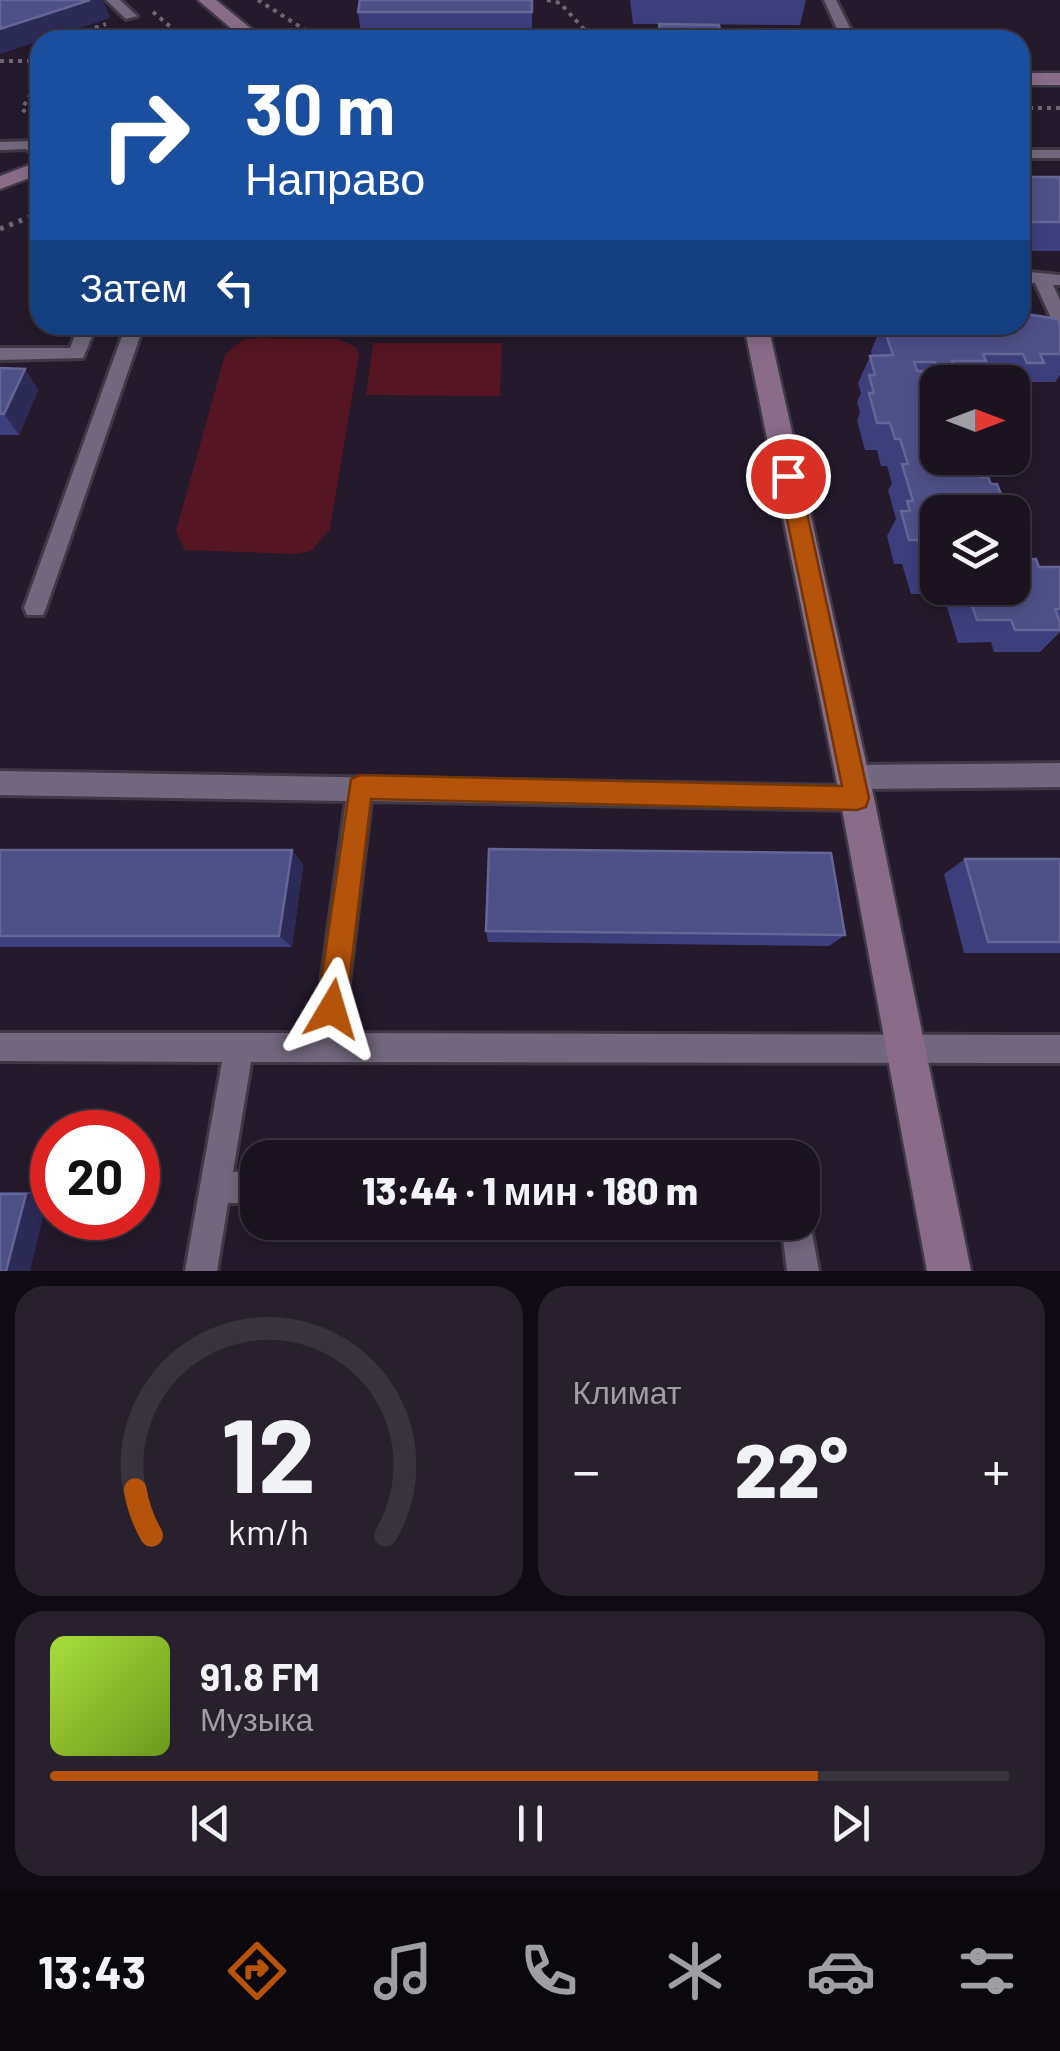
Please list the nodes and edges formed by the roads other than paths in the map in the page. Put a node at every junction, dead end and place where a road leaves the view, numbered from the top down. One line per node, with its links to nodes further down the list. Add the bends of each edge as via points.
1 (112, 0): 4 (lane)
2 (206, 0): 5 (street)
3 (830, 0): 6 (lane)
4 (131, 16)
5 (244, 30)
6 (844, 30)
7 (1030, 79): 8 (street)
8 (1060, 79)
9 (30, 144): 10 (lane)
10 (0, 146)
11 (1030, 154): 12 (lane)
12 (1060, 154)
13 (30, 172): 14 (street)
14 (0, 183)
15 (1030, 277): 16 (lane)
16 (1041, 278): 17 (lane); 18 (lane)
17 (1060, 280)
18 (1060, 318)
19 (84, 335): 22 (lane, via 77,354)
20 (131, 335): 23 (lane)
21 (758, 335): 27 (street)
22 (0, 354)
23 (35, 608)
24 (1060, 775): 27 (lane)
25 (0, 783): 26 (lane)
26 (360, 787): 27 (lane); 29 (lane)
27 (855, 787): 31 (street)
28 (239, 1046): 29 (lane); 30 (lane); 33 (lane)
29 (327, 1046): 31 (lane)
30 (0, 1047)
31 (907, 1049): 32 (lane); 38 (street)
32 (1060, 1049)
33 (215, 1188): 34 (lane); 36 (lane)
34 (240, 1188)
35 (800, 1240): 37 (lane)
36 (201, 1271)
37 (803, 1271)
38 (949, 1271)

